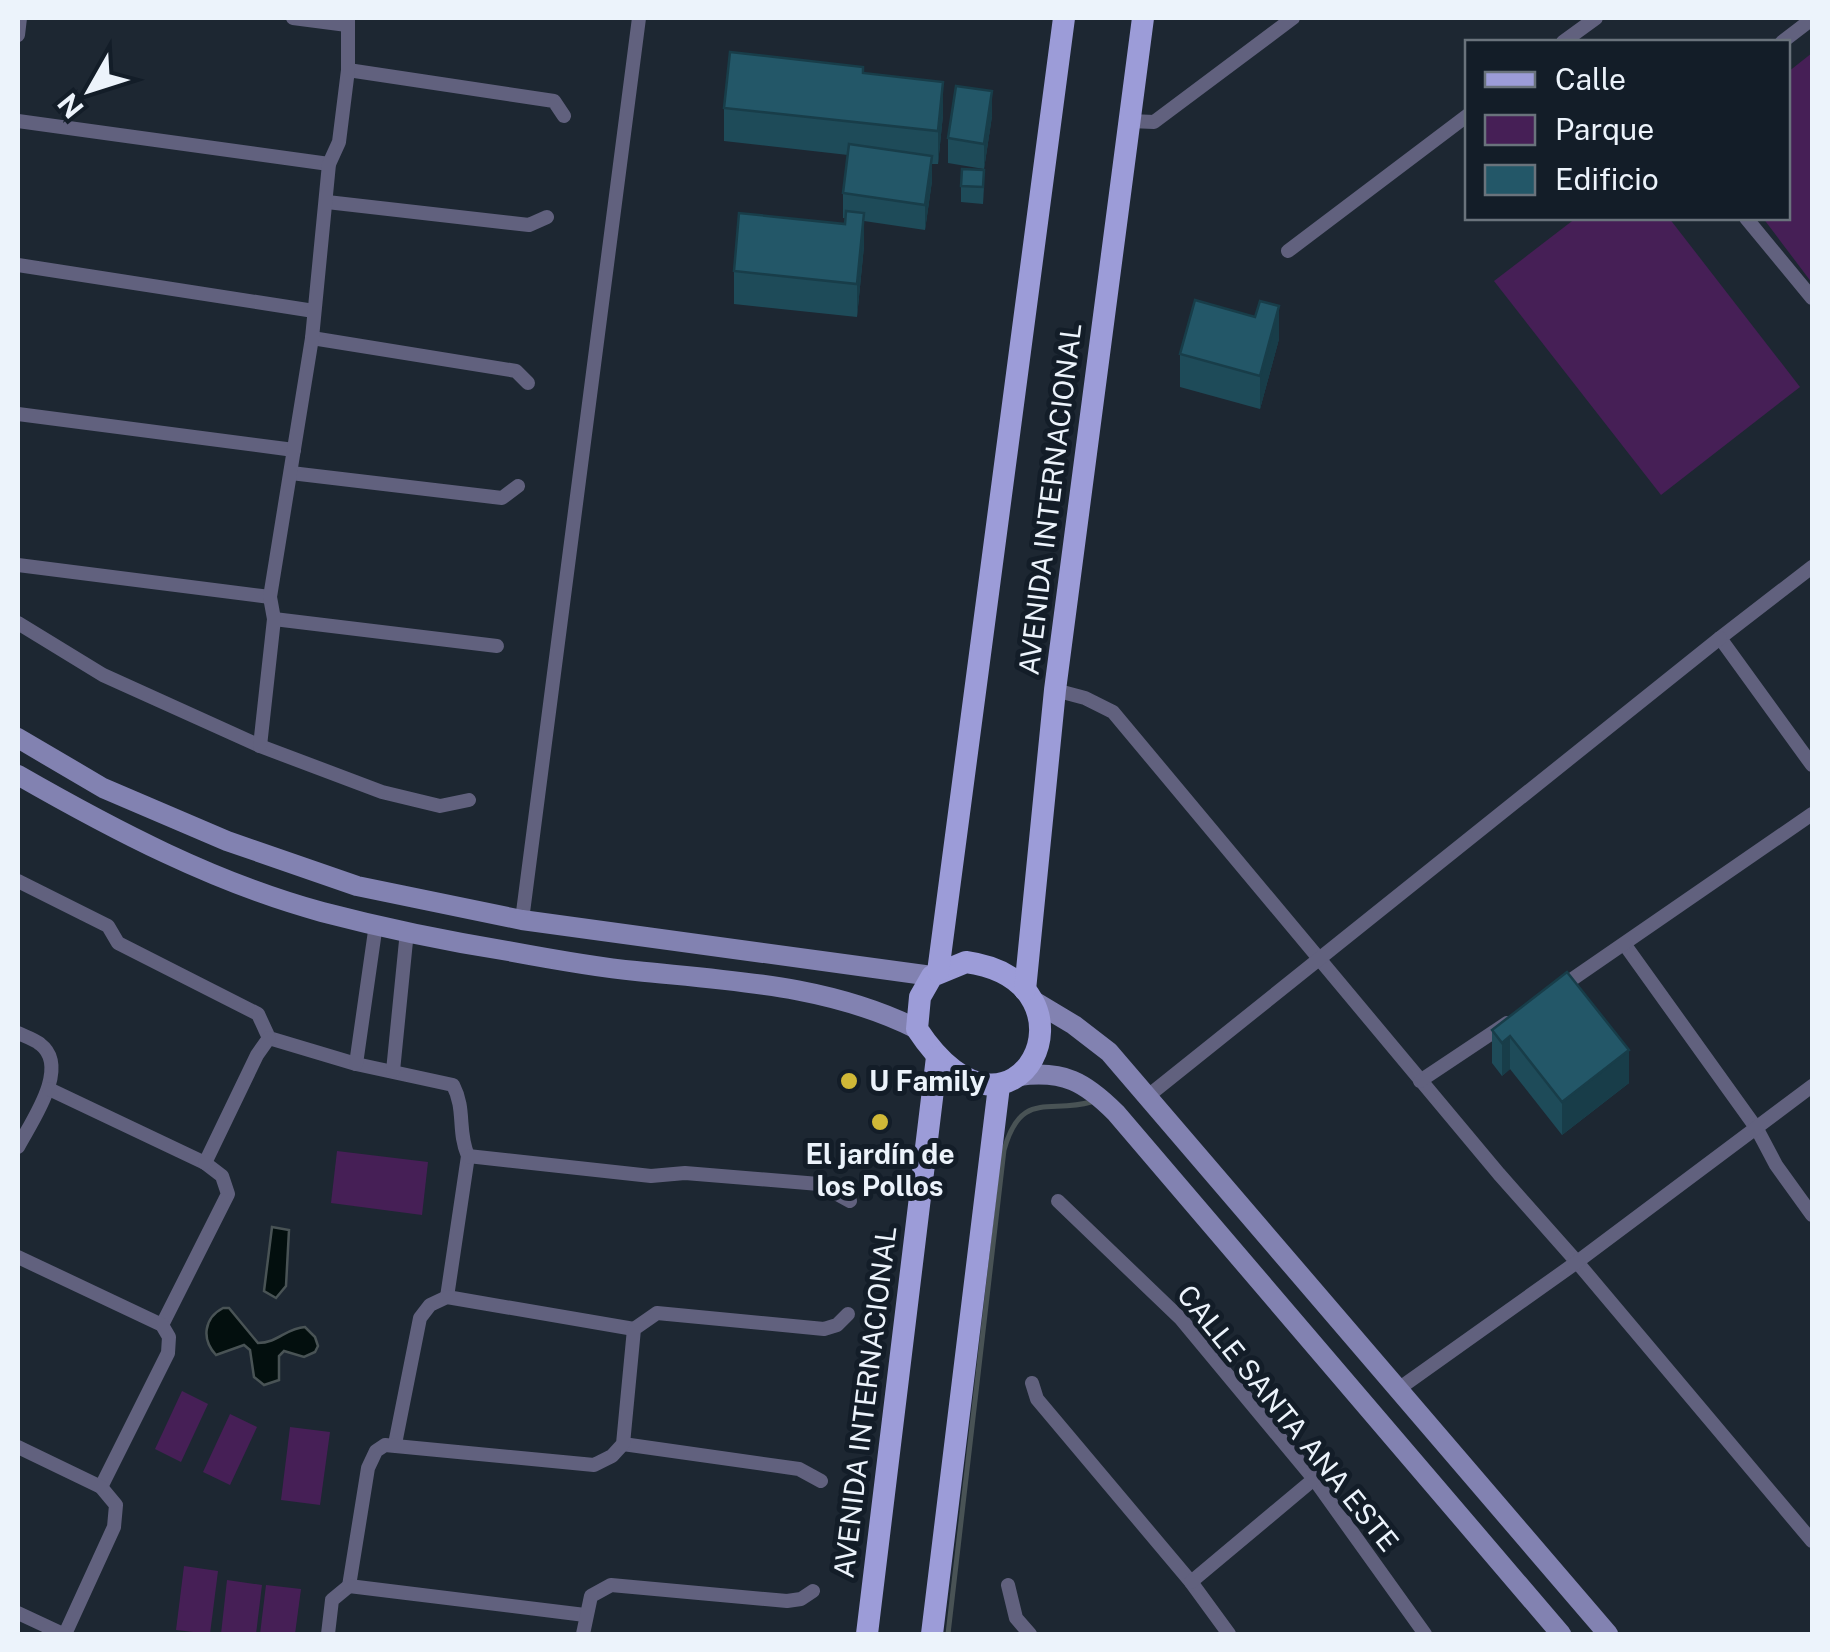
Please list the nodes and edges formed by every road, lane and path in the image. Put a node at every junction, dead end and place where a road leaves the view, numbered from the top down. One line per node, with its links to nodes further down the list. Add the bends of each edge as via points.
1 (20, 18): 10 (street)
2 (293, 18): 9 (street)
3 (640, 18): 49 (street)
4 (1064, 18): 55 (main road, AVENIDA INTERNACIONAL)
5 (1143, 18): 17 (main road, AVENIDA INTERNACIONAL)
6 (1293, 18): 17 (street, via 1154,122)
7 (1596, 18): 11 (street)
8 (1812, 20): 12 (street)
9 (347, 21): 13 (street)
10 (18, 35)
11 (1566, 40)
12 (1785, 40)
13 (348, 70): 14 (street, via 554,102); 18 (street)
14 (564, 116)
15 (1465, 117): 22 (street)
16 (18, 121): 18 (street)
17 (1130, 121): 39 (main road, AVENIDA INTERNACIONAL)
18 (329, 164): 19 (street)
19 (326, 202): 20 (street, via 529,225); 25 (street)
20 (547, 217)
21 (1748, 220): 24 (street)
22 (1288, 251)
23 (18, 265): 25 (street)
24 (1812, 298)
25 (314, 311): 26 (street)
26 (312, 338): 27 (street, via 516,371); 29 (street)
27 (528, 383)
28 (18, 414): 29 (street)
29 (294, 450): 30 (street)
30 (290, 472): 31 (street, via 502,498); 34 (street)
31 (518, 486)
32 (18, 566): 34 (street)
33 (1812, 567): 37 (street)
34 (270, 596): 35 (street)
35 (274, 619): 38 (street); 41 (street)
36 (18, 624): 41 (street, via 103,675)
37 (1720, 638): 42 (street); 54 (street)
38 (497, 646)
39 (1055, 690): 54 (street, via 1114,712); 57 (main road, AVENIDA INTERNACIONAL)
40 (18, 738): 46 (street, via 103,788)
41 (260, 746): 44 (street, via 382,792 440,806)
42 (1812, 765)
43 (18, 775): 48 (street, via 100,822)
44 (469, 800)
45 (1812, 814): 52 (street)
46 (334, 878): 48 (street, via 311,881 286,873 276,882); 49 (street)
47 (18, 881): 62 (street, via 108,926 118,943 258,1014)
48 (277, 896): 50 (street)
49 (522, 920): 53 (street)
50 (376, 924): 51 (street); 64 (street)
51 (407, 931): 56 (street, via 631,971); 65 (street)
52 (1626, 944): 58 (street); 71 (street)
53 (730, 948): 55 (street); 56 (street)
54 (1320, 959): 67 (street); 70 (street)
55 (935, 974): 57 (main road, via 966,962 985,965 1002,970); 60 (main road, via 920,997)
56 (727, 980): 60 (street, via 818,992)
57 (1029, 995): 66 (main road, via 1042,1028 1038,1048 1033,1062); 70 (street, via 1109,1052)
58 (1546, 997)
59 (1515, 1018): 67 (street)
60 (918, 1029): 63 (main road)
61 (18, 1033): 69 (street, via 43,1046 52,1065)
62 (269, 1038): 64 (street); 74 (street)
63 (937, 1057): 66 (main road, via 961,1078); 104 (main road, AVENIDA INTERNACIONAL)
64 (356, 1064): 65 (street)
65 (392, 1072): 73 (street, via 453,1085 462,1101 461,1140)
66 (1009, 1081): 100 (street, via 1040,1073 1092,1089); 105 (main road)
67 (1420, 1081): 79 (street)
68 (1812, 1086): 71 (street)
69 (48, 1089): 72 (street); 74 (street)
70 (1148, 1096): 85 (street)
71 (1757, 1129): 77 (street); 79 (street)
72 (18, 1147)
73 (468, 1156): 75 (street, via 650,1176 819,1184); 80 (street)
74 (206, 1163): 82 (street, via 222,1176 228,1194)
75 (850, 1201)
76 (1058, 1201): 89 (street, CALLE SANTA ANA ESTE, via 1181,1319)
77 (1812, 1214)
78 (18, 1257): 82 (street)
79 (1577, 1262): 85 (street); 92 (street)
80 (446, 1298): 83 (street); 86 (street, via 420,1318)
81 (848, 1314): 83 (street, via 824,1330 656,1312)
82 (162, 1324): 91 (street, via 168,1352)
83 (634, 1329): 87 (street)
84 (1032, 1383): 93 (street, via 1048,1413)
85 (1397, 1390): 97 (street)
86 (394, 1444): 87 (street, via 594,1465); 95 (street, via 376,1451 368,1468)
87 (623, 1444): 90 (street, via 799,1469)
88 (18, 1447): 91 (street)
89 (1314, 1479): 93 (street); 108 (street, CALLE SANTA ANA ESTE)
90 (821, 1481)
91 (101, 1486): 101 (street, via 116,1505 114,1527)
92 (1812, 1541)
93 (1191, 1582): 107 (street)
94 (1008, 1585): 106 (street, via 1016,1618)
95 (349, 1586): 99 (street); 102 (street, via 332,1600)
96 (813, 1591): 99 (street, via 787,1601 611,1585 591,1596)
97 (1580, 1601): 100 (street); 109 (street)
98 (18, 1613): 101 (street)
99 (585, 1615): 103 (street)
100 (1556, 1628)
101 (64, 1634)
102 (328, 1634)
103 (583, 1634)
104 (867, 1634)
105 (932, 1634)
106 (1030, 1634)
107 (1230, 1634)
108 (1425, 1634)
109 (1608, 1634)

